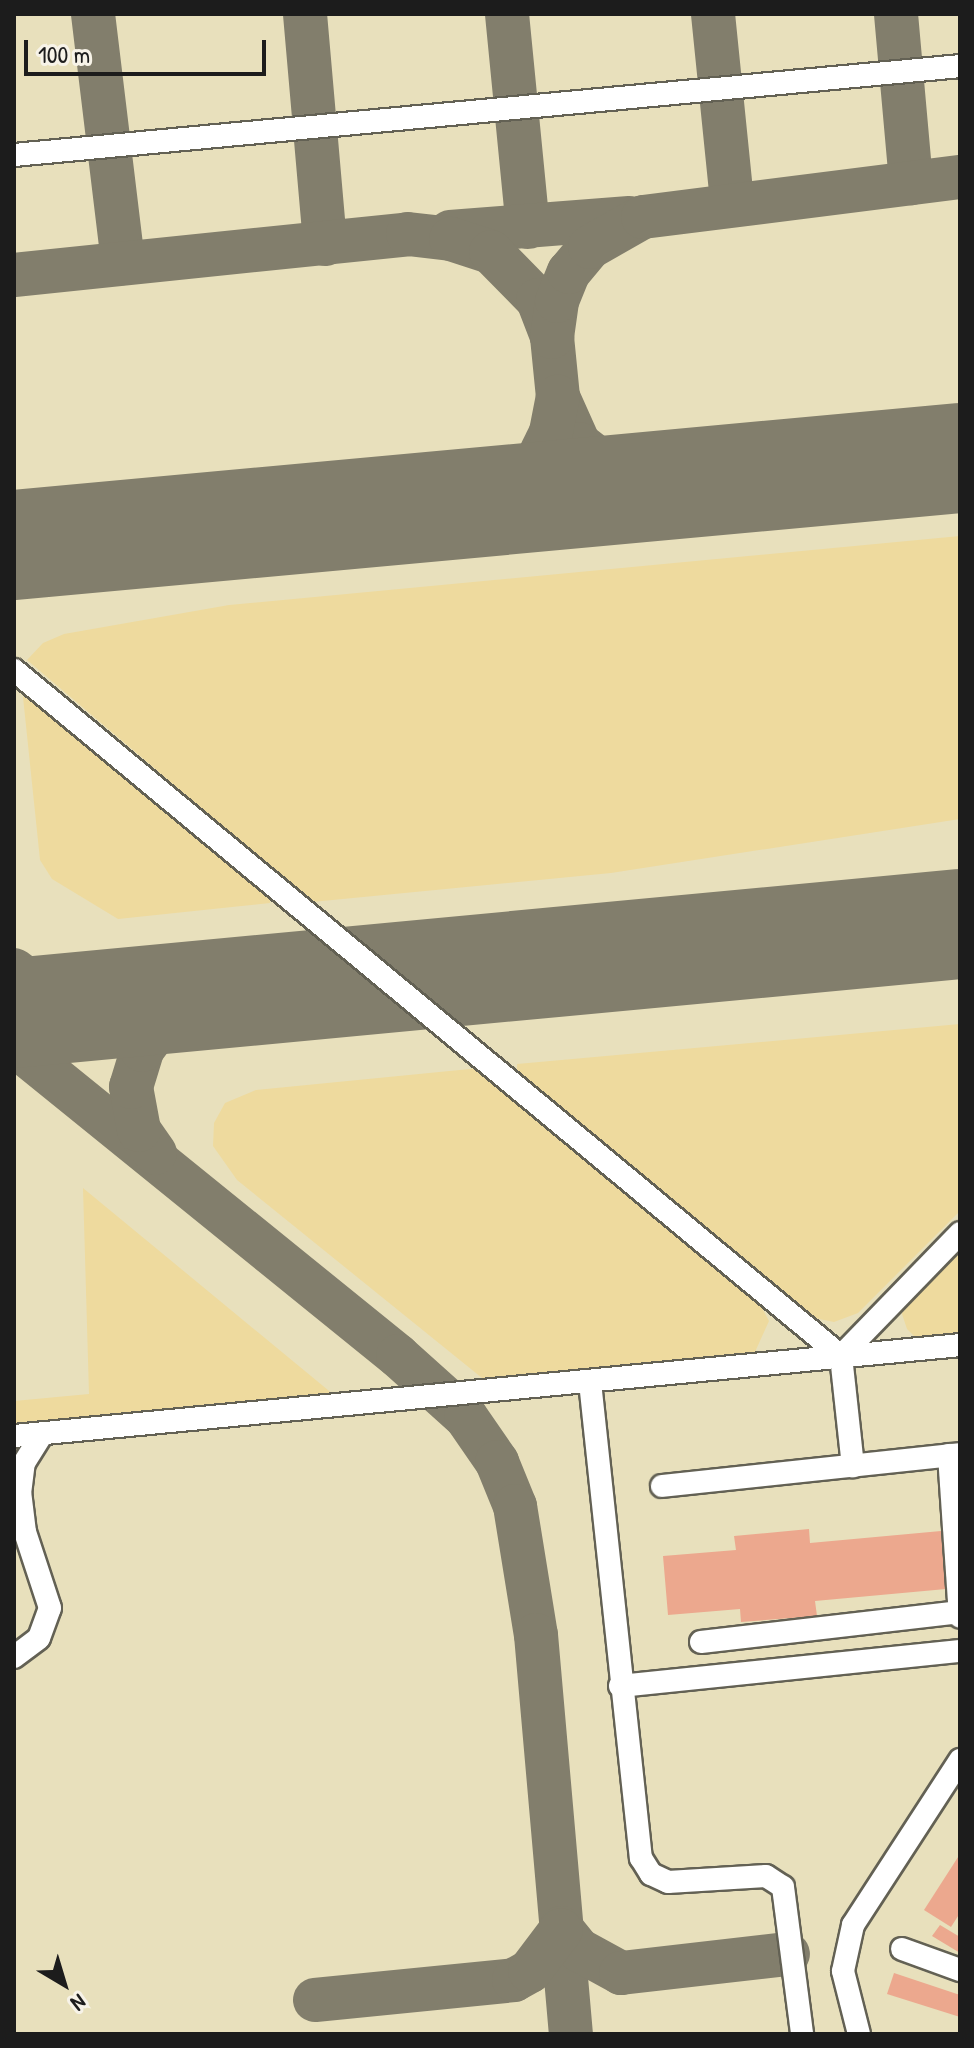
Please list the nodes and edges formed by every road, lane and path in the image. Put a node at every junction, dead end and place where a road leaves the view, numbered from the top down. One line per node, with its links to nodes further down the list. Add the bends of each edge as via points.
1 (960, 66): 2 (lane)
2 (14, 155)
3 (14, 670): 6 (lane)
4 (960, 1233): 6 (lane)
5 (960, 1345): 6 (lane)
6 (841, 1356): 7 (lane); 11 (lane)
7 (590, 1382): 8 (lane); 21 (lane)
8 (42, 1434): 9 (lane); 18 (lane, via 24,1463 20,1494 25,1532 50,1608 39,1638)
9 (14, 1436)
10 (954, 1455): 11 (lane); 13 (lane)
11 (853, 1466): 12 (lane)
12 (662, 1486)
13 (960, 1613): 14 (lane)
14 (849, 1626): 15 (lane); 19 (lane)
15 (738, 1638): 16 (lane); 20 (lane)
16 (701, 1642)
17 (960, 1651): 19 (lane)
18 (14, 1657)
19 (854, 1662): 20 (lane)
20 (743, 1674): 21 (lane)
21 (620, 1686): 25 (lane, via 645,1866 659,1879 677,1884 776,1879 785,1897)
22 (960, 1760): 26 (lane, via 853,1925 843,1971)
23 (902, 1949): 24 (lane)
24 (960, 1970)
25 (802, 2034)
26 (859, 2034)

